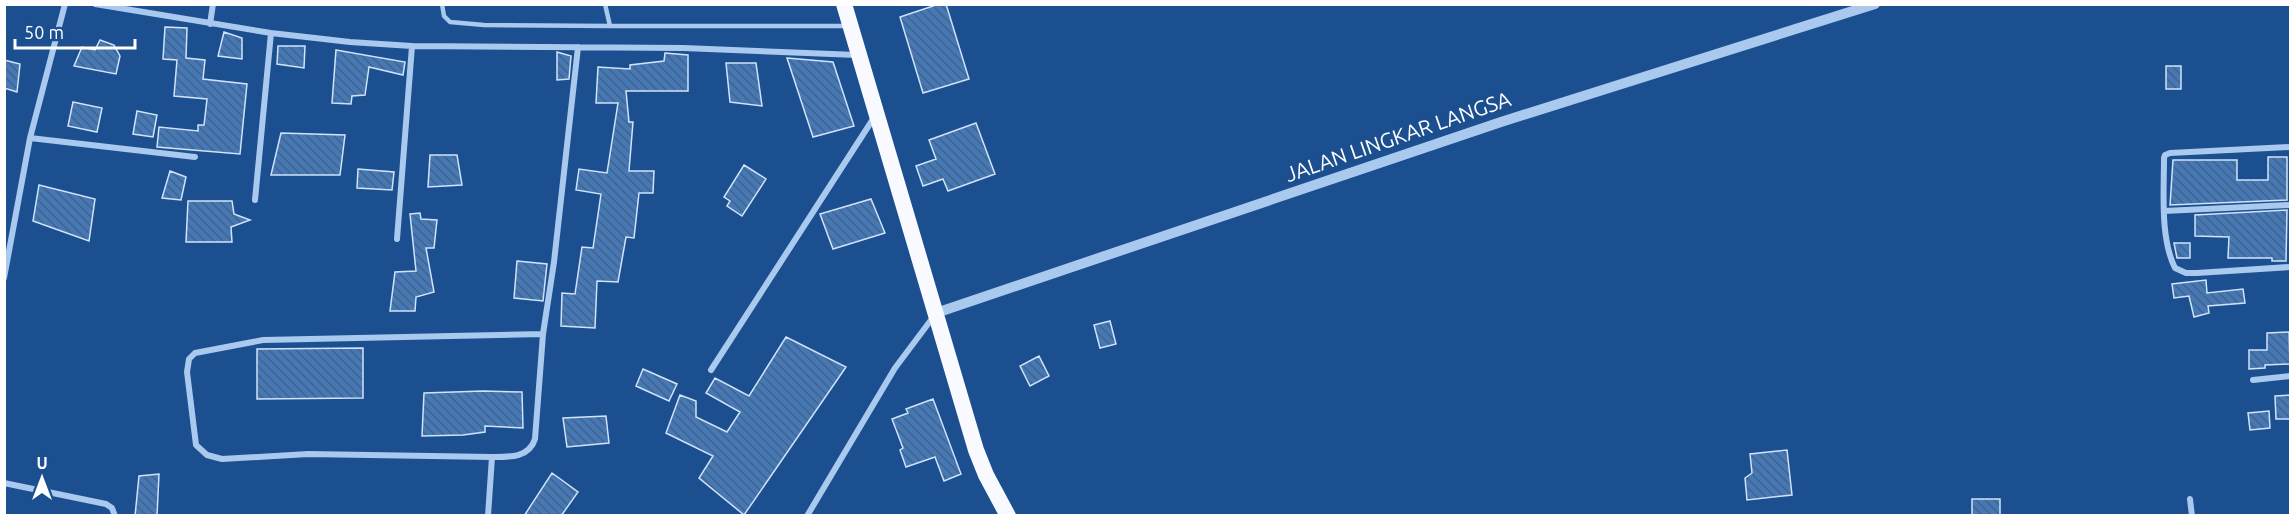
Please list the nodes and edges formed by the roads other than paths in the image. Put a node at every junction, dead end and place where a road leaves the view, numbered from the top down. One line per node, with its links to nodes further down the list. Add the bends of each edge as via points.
1 (65, 4): 16 (street)
2 (95, 4): 8 (street)
3 (213, 4): 8 (street)
4 (442, 4): 9 (lane, via 444,16 453,22)
5 (605, 4): 9 (lane)
6 (844, 4): 10 (highway)
7 (1875, 4): 25 (street, JALAN LINGKAR LANGSA, via 1502,122)
8 (210, 24): 11 (street)
9 (610, 26): 10 (lane)
10 (850, 26): 14 (highway)
11 (271, 33): 12 (street); 19 (street)
12 (412, 46): 13 (street); 22 (street)
13 (578, 47): 14 (street); 26 (street)
14 (860, 55): 15 (highway)
15 (877, 113): 25 (highway); 27 (street)
16 (30, 138): 18 (street); 24 (street)
17 (2290, 147): 21 (street, via 2167,154)
18 (195, 157)
19 (255, 200)
20 (2290, 205): 21 (street)
21 (2164, 211): 23 (street, via 2171,259 2182,272)
22 (397, 239)
23 (2290, 267)
24 (4, 279)
25 (936, 313): 35 (street, via 895,368); 36 (highway, via 976,450)
26 (543, 334): 30 (street, via 534,443 522,454); 30 (street, via 263,340 195,353 189,359 187,372 196,445 207,455 222,459 308,454)
27 (711, 370)
28 (2290, 376): 29 (street)
29 (2253, 380)
30 (492, 457): 34 (street)
31 (4, 483): 33 (street, via 106,504)
32 (2190, 499): 37 (street)
33 (115, 516)
34 (488, 516)
35 (807, 516)
36 (1008, 516)
37 (2192, 516)

